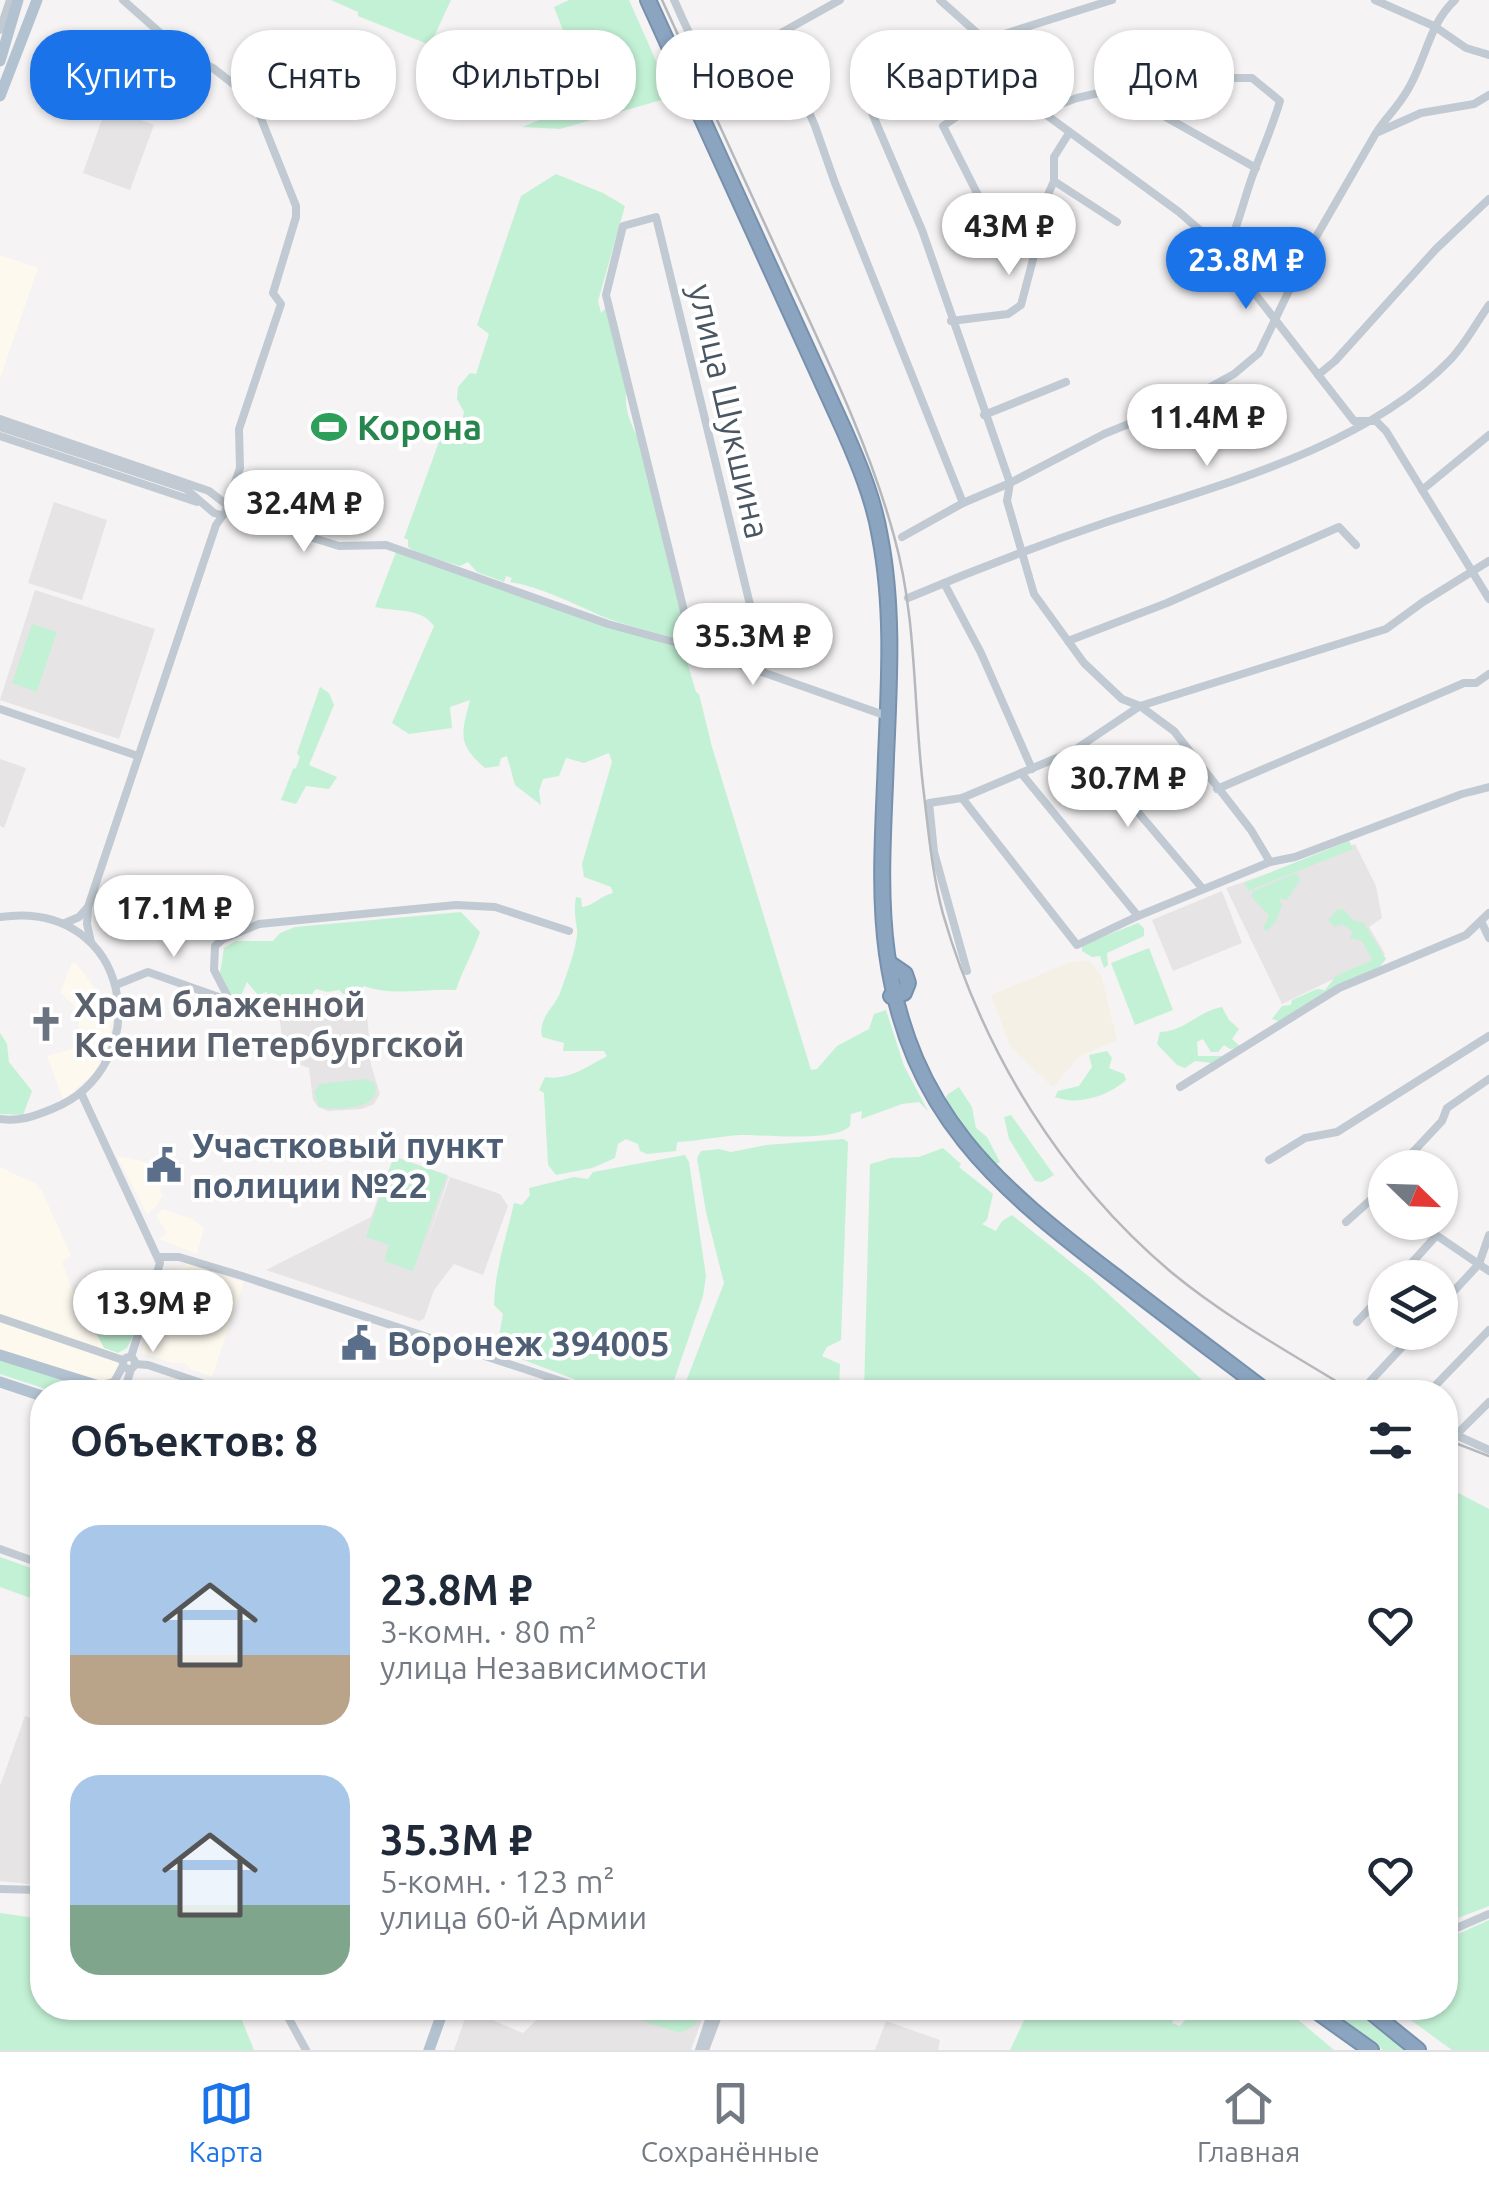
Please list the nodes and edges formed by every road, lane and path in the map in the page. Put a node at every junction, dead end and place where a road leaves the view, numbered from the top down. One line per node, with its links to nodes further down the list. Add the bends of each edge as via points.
1 (10, 0): 14 (street)
2 (18, 0): 20 (main road)
3 (37, 0): 23 (main road)
4 (123, 0): 55 (street, via 183,53 241,90 260,116 296,206 274,294 282,304 239,429 240,468)
5 (638, 0): 36 (highway)
6 (648, 0): 36 (highway)
7 (674, 0): 15 (street)
8 (840, 0): 16 (street)
9 (940, 0): 17 (street)
10 (1112, 0): 18 (street)
11 (1375, 0): 13 (street)
12 (1455, 0): 13 (street)
13 (1434, 26): 19 (street); 30 (street, via 1407,92)
14 (0, 30)
15 (690, 30)
16 (787, 30)
17 (974, 30)
18 (1017, 30)
19 (1489, 55)
20 (0, 60)
21 (1234, 78): 31 (street, via 1252,78 1280,101)
22 (1489, 95): 30 (street, via 1421,113)
23 (0, 96)
24 (812, 120): 54 (street)
25 (875, 120): 40 (street, via 922,230)
26 (952, 120): 34 (street, via 943,126 983,205 1001,212)
27 (1052, 120): 29 (street)
28 (1171, 120): 31 (street)
29 (1069, 133): 32 (street, via 1054,157); 37 (street)
30 (1376, 134): 39 (street)
31 (1256, 168): 37 (street)
32 (1054, 181): 34 (street); 35 (street)
33 (1489, 198): 41 (street)
34 (1042, 208): 40 (street, via 1021,304 1008,314)
35 (1117, 222)
36 (752, 237): 70 (highway, via 858,464 888,608)
37 (1225, 253): 39 (street)
38 (1489, 305): 45 (street, via 1450,360)
39 (1273, 318): 41 (street); 50 (street, via 1259,353 1234,374)
40 (951, 321): 43 (street)
41 (1318, 376): 45 (street, via 1354,421)
42 (1066, 382): 43 (street)
43 (984, 415): 50 (street)
44 (0, 419): 47 (street)
45 (1366, 422): 51 (street, via 1382,425); 58 (street, via 1288,462)
46 (0, 427): 47 (street)
47 (19, 430): 52 (street); 53 (street, via 186,489)
48 (1489, 435): 51 (street)
49 (0, 436): 53 (street)
50 (1010, 482): 54 (street); 58 (street, via 1007,500)
51 (1422, 490): 60 (street)
52 (209, 491): 53 (street); 55 (street)
53 (198, 500): 55 (street, via 214,514)
54 (963, 502): 56 (street)
55 (225, 510): 65 (street, via 340,546 386,546); 72 (street)
56 (902, 537)
57 (1356, 546): 64 (street, via 1340,526 1167,604)
58 (1019, 552): 61 (street); 64 (street, via 1034,594)
59 (1489, 561): 60 (street)
60 (1470, 572): 63 (street); 68 (street, via 1386,629)
61 (944, 583): 62 (street); 73 (street)
62 (908, 598)
63 (1489, 598)
64 (1068, 640): 68 (street, via 1122,699)
65 (684, 645): 66 (street); 66 (street, улица Шукшина, via 686,619 606,294 624,226 656,217 752,617)
66 (727, 660): 70 (street)
67 (1489, 674): 76 (street)
68 (1140, 706): 71 (street); 76 (street, via 1174,731)
69 (0, 709): 72 (street)
70 (883, 714): 92 (highway, via 882,895); 92 (highway, via 875,895)
71 (1082, 746): 73 (street); 79 (street)
72 (138, 756): 80 (street)
73 (1032, 769): 74 (street)
74 (1021, 773): 77 (street); 82 (street)
75 (1489, 788): 78 (street)
76 (1217, 789): 78 (street)
77 (962, 798): 82 (street, via 1076,945); 89 (street, via 928,803 934,852)
78 (1270, 862): 79 (street)
79 (1204, 889): 82 (street)
80 (88, 906): 85 (street); 88 (street)
81 (1489, 913): 84 (street)
82 (1138, 916)
83 (0, 917): 85 (street)
84 (1481, 921): 87 (street); 96 (street, via 1466,936 1339,988)
85 (65, 923): 88 (street)
86 (569, 931): 91 (street, via 495,907 456,905 259,924 215,946)
87 (1489, 938)
88 (91, 942): 90 (street)
89 (967, 971)
90 (116, 985): 91 (street, via 148,972); 97 (street, via 113,1042)
91 (221, 992): 93 (street)
92 (891, 994): 123 (highway, via 924,1092 985,1179 1036,1227); 124 (highway, via 930,1088 990,1173)
93 (230, 1000)
94 (1489, 1036): 100 (street, via 1337,1132 1306,1138)
95 (1489, 1079): 99 (street, via 1447,1108)
96 (1180, 1087)
97 (82, 1095): 98 (street, via 36,1116); 106 (street)
98 (0, 1119)
99 (1415, 1150)
100 (1270, 1160)
101 (1368, 1205): 102 (street)
102 (1346, 1222)
103 (1489, 1234): 108 (street)
104 (1432, 1240): 107 (street)
105 (1442, 1240): 108 (street)
106 (159, 1257): 117 (street); 122 (street, via 242,1276)
107 (1414, 1260)
108 (1479, 1264): 109 (street); 110 (street)
109 (1489, 1271)
110 (1458, 1287)
111 (1368, 1310): 113 (street)
112 (0, 1318): 117 (street)
113 (1357, 1322)
114 (1489, 1330): 126 (street)
115 (1400, 1350): 125 (street)
116 (0, 1354): 118 (main road)
117 (129, 1363): 119 (street); 120 (street); 121 (street)
118 (81, 1380)
119 (116, 1380)
120 (128, 1380)
121 (191, 1380)
122 (558, 1380)
123 (1239, 1380)
124 (1251, 1380)
125 (1375, 1380)
126 (1441, 1380)
127 (0, 1382): 128 (main road)
128 (30, 1392)
129 (1489, 1402): 130 (street)
130 (1458, 1433)
131 (1458, 1436): 132 (street)
132 (1489, 1450)
133 (0, 1549): 134 (street)
134 (30, 1560)
135 (0, 1892): 136 (street)
136 (30, 1893)
137 (1489, 1914): 138 (street)
138 (1458, 1927)
139 (290, 2020): 146 (street)
140 (439, 2020): 147 (main road)
141 (713, 2020): 148 (street)
142 (1329, 2020): 149 (highway)
143 (1375, 2020): 145 (main road)
144 (1382, 2020): 145 (highway)
145 (1414, 2047)
146 (306, 2050)
147 (428, 2050)
148 (702, 2050)
149 (1370, 2050)

